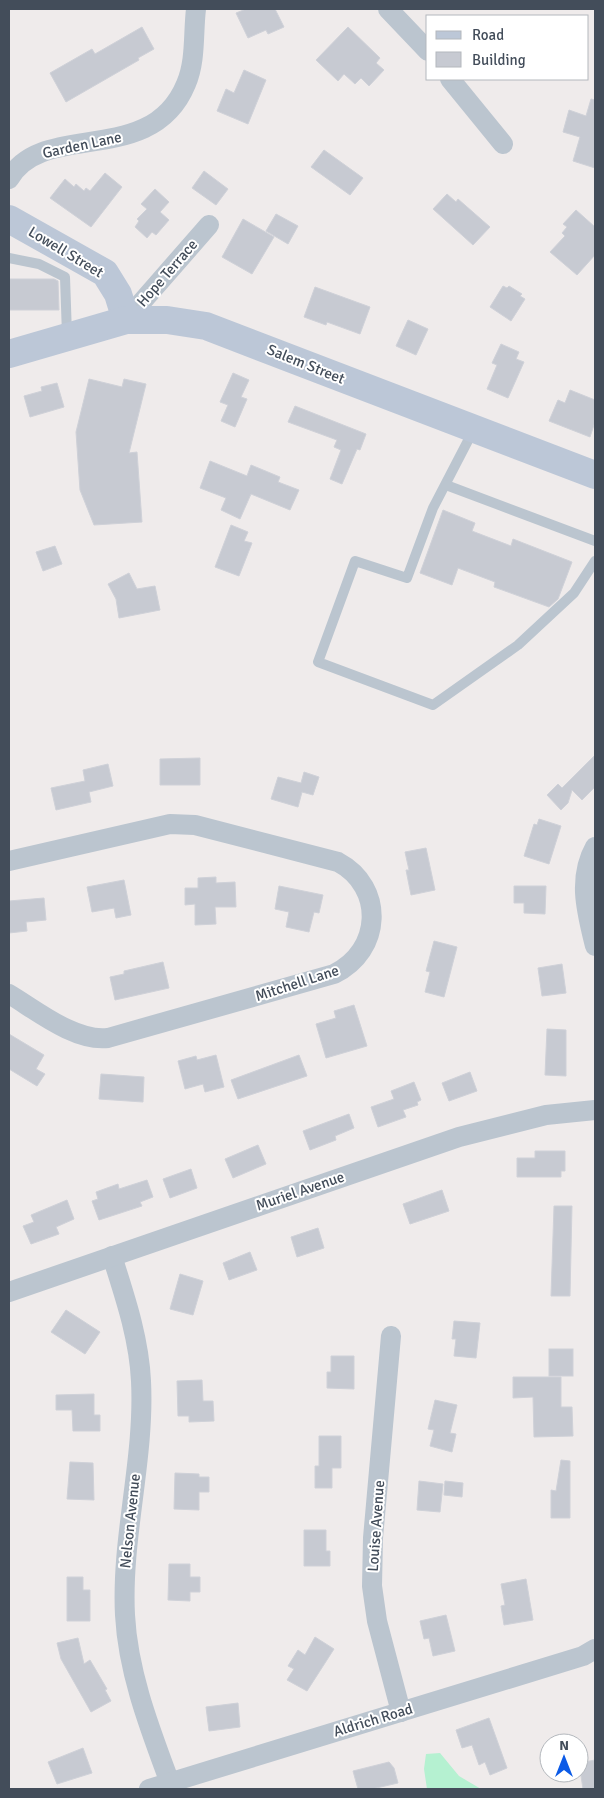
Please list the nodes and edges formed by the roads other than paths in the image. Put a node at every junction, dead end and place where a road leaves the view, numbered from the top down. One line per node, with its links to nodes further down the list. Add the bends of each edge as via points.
1 (196, 9): 6 (street, Garden Lane, via 189,76 178,99 160,118 118,138 56,148 35,155 22,162)
2 (388, 9): 3 (street)
3 (426, 49)
4 (451, 80): 5 (street)
5 (503, 144)
6 (9, 179)
7 (9, 219): 9 (main road, Lowell Street)
8 (209, 225): 11 (street, Hope Terrace)
9 (46, 253): 10 (lane); 11 (main road, Lowell Street, via 105,273 118,294); 12 (lane, via 65,277)
10 (9, 258)
11 (126, 320): 12 (main road, Salem Street); 14 (main road, Salem Street, via 181,321 206,326)
12 (67, 335): 13 (main road, Salem Street)
13 (9, 354)
14 (474, 430): 15 (main road, Salem Street); 16 (lane)
15 (595, 476)
16 (446, 485): 17 (lane); 18 (lane, via 433,508 407,578 355,561 318,662 433,705 518,645 574,593)
17 (595, 541)
18 (595, 560)
19 (595, 847): 21 (street, via 587,866 584,887)
20 (9, 861): 22 (street, Mitchell Lane, via 170,824 188,824 338,862 363,884 373,916 370,936 361,953 334,974 108,1038 78,1034)
21 (595, 946)
22 (9, 994)
23 (595, 1110): 24 (street, Muriel Avenue, via 546,1115 459,1137)
24 (112, 1256): 25 (street, Muriel Avenue); 29 (street, Nelson Avenue, via 132,1325 141,1382 140,1434 124,1574 125,1618 133,1671)
25 (9, 1292)
26 (391, 1336): 28 (street, Louise Avenue, via 373,1538 372,1586 377,1621)
27 (595, 1649): 28 (street, Aldrich Road, via 584,1656)
28 (401, 1712): 29 (street, Aldrich Road)
29 (170, 1783): 30 (street, Aldrich Road)
30 (149, 1789)

